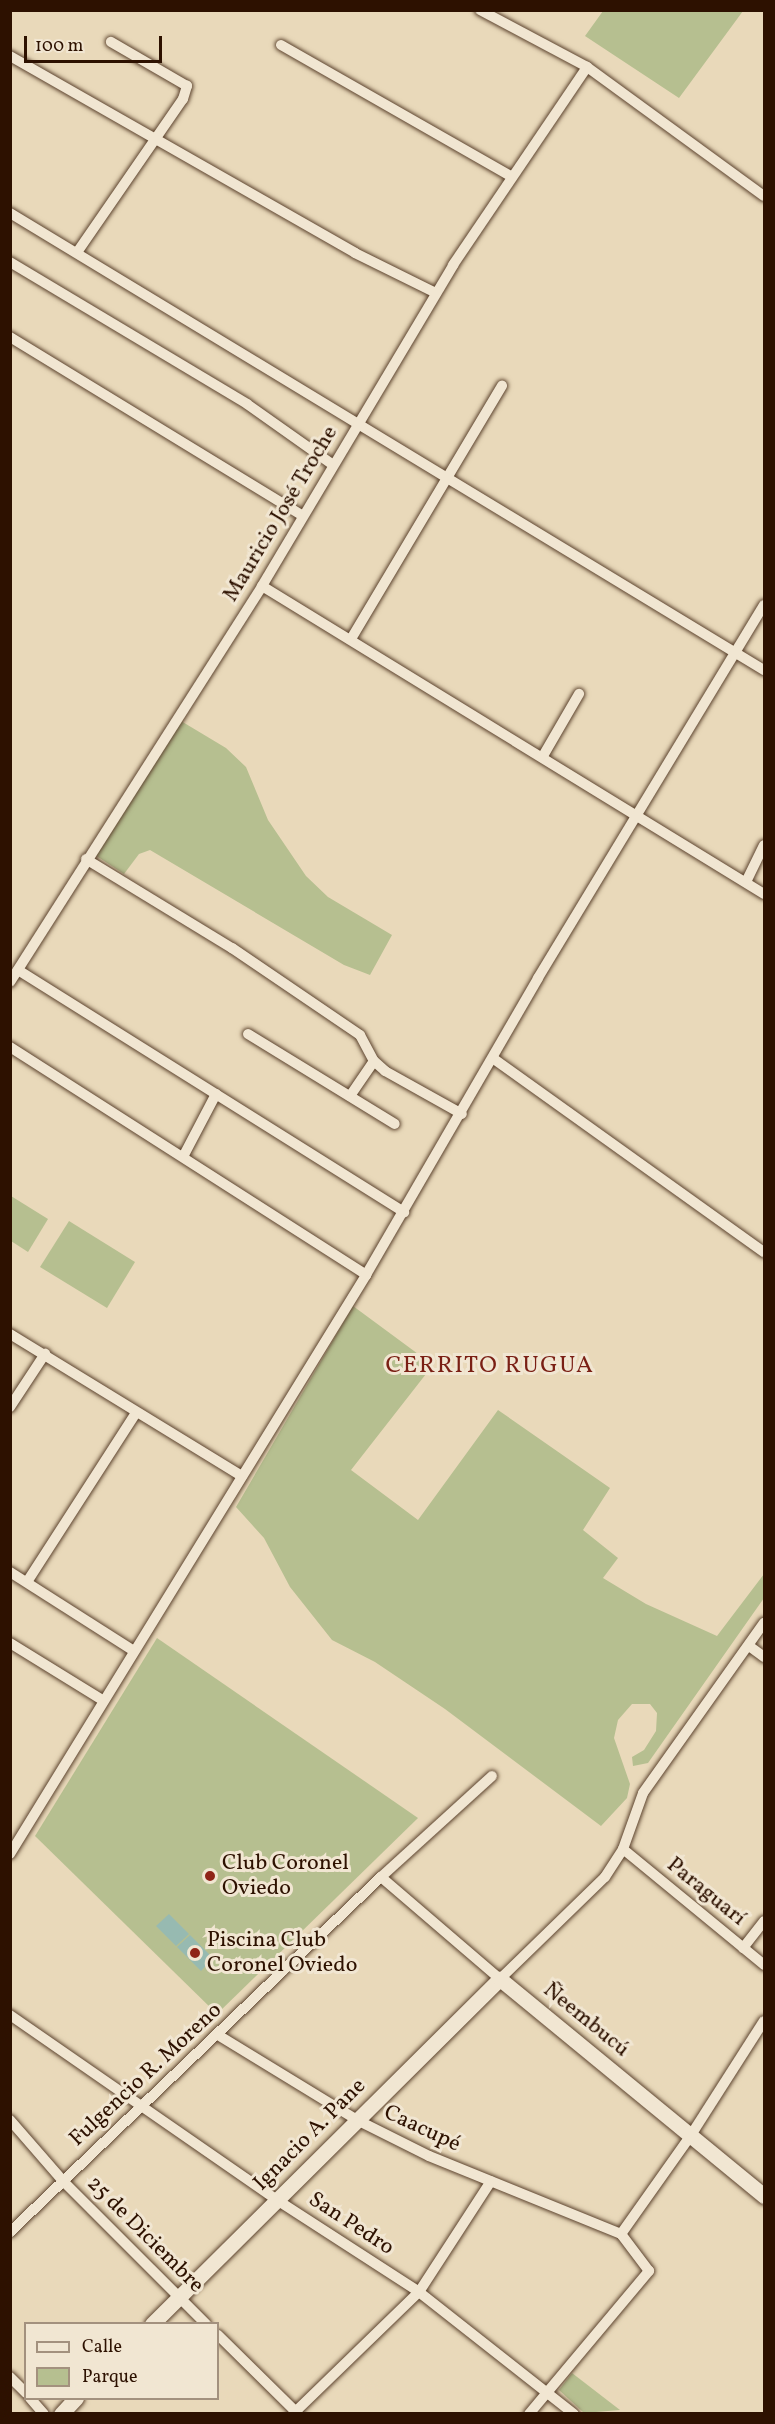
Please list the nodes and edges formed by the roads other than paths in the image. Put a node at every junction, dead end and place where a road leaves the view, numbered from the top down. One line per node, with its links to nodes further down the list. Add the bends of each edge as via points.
1 (480, 10): 5 (street)
2 (111, 42): 6 (street, via 187,86 183,99)
3 (281, 45): 7 (street)
4 (10, 56): 6 (street)
5 (587, 67): 7 (street, Mauricio José Troche); 8 (street)
6 (156, 139): 10 (street); 12 (street, via 356,253)
7 (511, 176): 12 (street, Mauricio José Troche)
8 (765, 196)
9 (10, 213): 10 (street)
10 (78, 251): 15 (street)
11 (10, 262): 16 (street, via 247,404)
12 (436, 293): 15 (street, Mauricio José Troche)
13 (10, 337): 18 (street)
14 (502, 386): 17 (street)
15 (358, 424): 16 (street, Mauricio José Troche); 17 (street)
16 (333, 465): 18 (street, Mauricio José Troche)
17 (447, 478): 21 (street); 22 (street)
18 (303, 516): 19 (street, Mauricio José Troche)
19 (262, 586): 21 (street); 28 (street, Mauricio José Troche)
20 (765, 605): 22 (street)
21 (351, 639): 25 (street)
22 (734, 652): 23 (street); 26 (street)
23 (765, 670)
24 (579, 694): 25 (street)
25 (543, 756): 26 (street)
26 (639, 815): 29 (street); 35 (street, via 538,978)
27 (765, 845): 29 (street)
28 (86, 859): 31 (street, Mauricio José Troche); 36 (street, via 232,948 360,1035)
29 (746, 882): 30 (street)
30 (765, 894)
31 (18, 970): 32 (street, Mauricio José Troche); 37 (street)
32 (10, 982)
33 (248, 1034): 38 (street)
34 (10, 1047): 41 (street)
35 (494, 1059): 39 (street); 43 (street)
36 (374, 1061): 38 (street); 39 (street)
37 (216, 1094): 41 (street); 42 (street)
38 (350, 1096): 40 (street)
39 (462, 1114): 42 (street)
40 (395, 1124)
41 (184, 1155): 44 (street)
42 (404, 1212): 44 (street)
43 (765, 1252)
44 (366, 1275): 49 (street)
45 (10, 1334): 46 (street)
46 (45, 1354): 47 (street); 48 (street)
47 (10, 1407)
48 (136, 1413): 49 (street); 51 (street)
49 (242, 1476): 55 (street)
50 (10, 1572): 51 (street)
51 (27, 1582): 55 (street)
52 (765, 1623): 54 (street)
53 (10, 1643): 57 (street)
54 (749, 1646): 56 (street); 60 (street, via 644,1793)
55 (134, 1651): 57 (street)
56 (765, 1657)
57 (104, 1701): 59 (street)
58 (492, 1776): 61 (street, Fulgencio R. Moreno)
59 (12, 1847)
60 (623, 1849): 63 (street, Paraguarí); 65 (street, via 605,1877)
61 (381, 1877): 65 (street, Ñeembucú); 68 (street, Fulgencio R. Moreno)
62 (765, 1921): 63 (street)
63 (743, 1948): 64 (street, Paraguarí)
64 (765, 1965)
65 (500, 1979): 71 (street, Ignacio A. Pane); 72 (street, Ñeembucú)
66 (10, 2014): 69 (street, San Pedro)
67 (765, 2021): 72 (street)
68 (218, 2035): 69 (street, Fulgencio R. Moreno); 71 (street, Caacupé)
69 (140, 2105): 73 (street, Fulgencio R. Moreno); 76 (street, San Pedro)
70 (10, 2120): 73 (street, 25 de Diciembre)
71 (357, 2120): 74 (street, Caacupé); 76 (street, Ignacio A. Pane)
72 (691, 2135): 75 (street, Ñeembucú); 78 (street)
73 (63, 2181): 77 (street, Fulgencio R. Moreno); 80 (street, 25 de Diciembre)
74 (491, 2181): 78 (street, Caacupé); 79 (street)
75 (765, 2196)
76 (277, 2200): 79 (street, San Pedro); 80 (street, Ignacio A. Pane)
77 (10, 2232)
78 (621, 2234): 86 (street, via 649,2271)
79 (418, 2292): 86 (street, San Pedro); 89 (street)
80 (179, 2298): 81 (street, Ignacio A. Pane); 82 (street, 25 de Diciembre)
81 (155, 2322)
82 (204, 2322)
83 (219, 2336): 89 (street)
84 (10, 2377): 85 (street)
85 (24, 2391)
86 (551, 2392): 92 (street); 93 (street, San Pedro)
87 (32, 2400): 90 (street)
88 (74, 2400): 91 (street)
89 (295, 2413)
90 (44, 2414)
91 (61, 2414)
92 (529, 2414)
93 (574, 2414)

